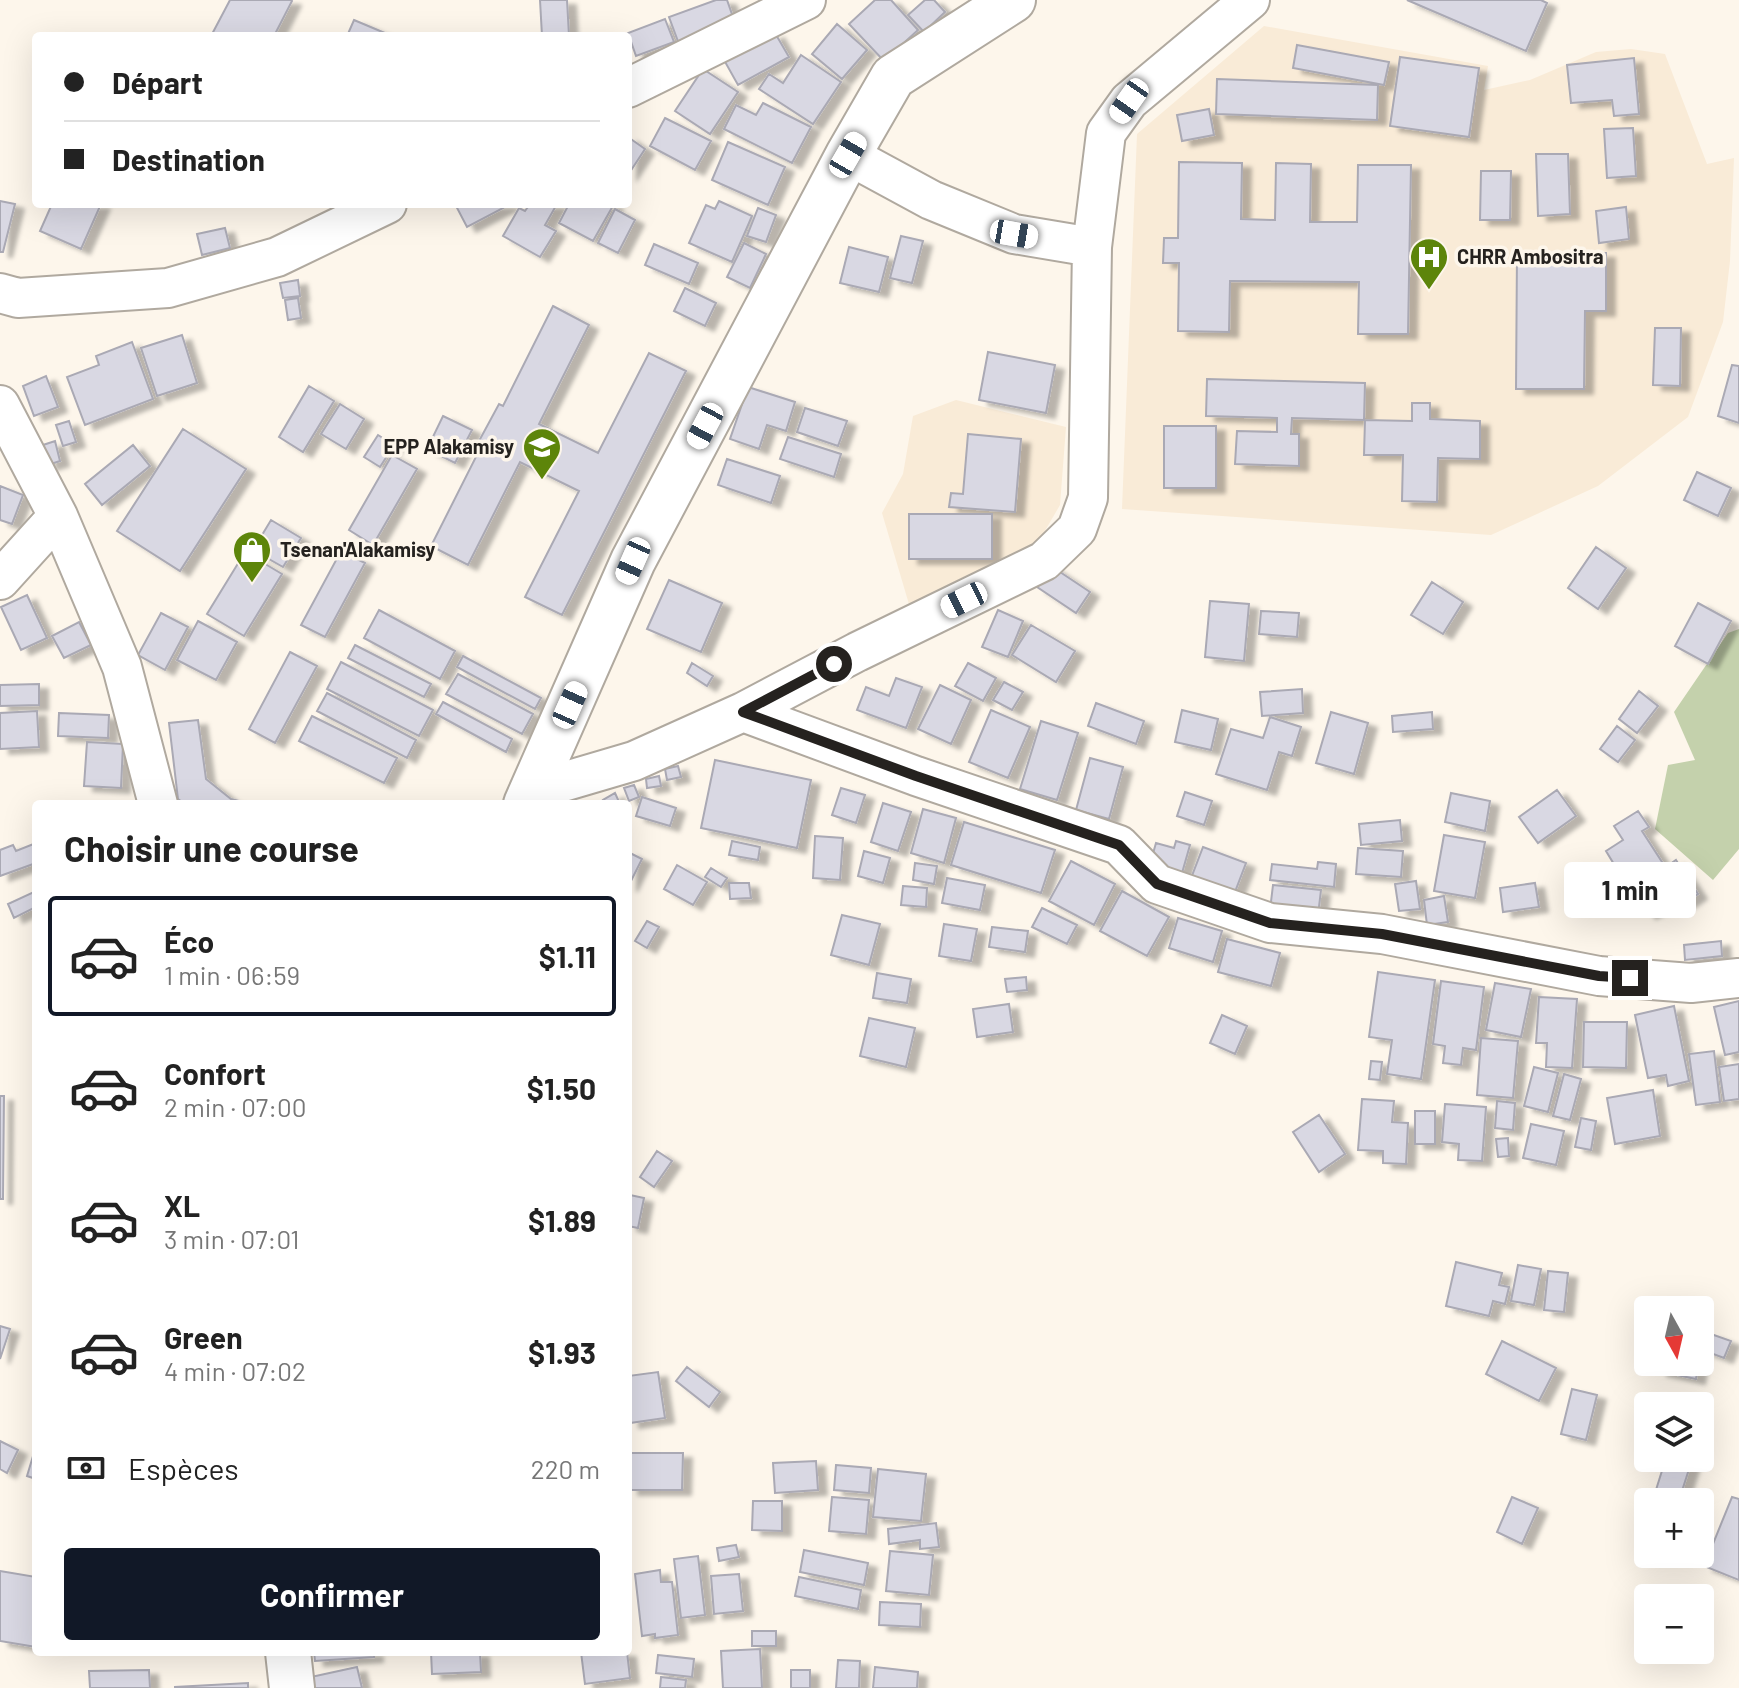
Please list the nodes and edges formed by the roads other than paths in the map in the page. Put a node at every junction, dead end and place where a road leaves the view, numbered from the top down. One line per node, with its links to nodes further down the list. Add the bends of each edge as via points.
1 (806, 0): 4 (street)
2 (1013, 0): 5 (main road, via 893,77)
3 (1250, 0): 7 (street, via 1129,101 1106,133)
4 (632, 86)
5 (848, 155): 7 (street, via 931,200 1014,234); 13 (main road, via 633,561)
6 (379, 208): 8 (street, via 277,257 168,288 18,298)
7 (1092, 247): 12 (street, via 1088,498 1077,529 1044,561)
8 (0, 293)
9 (0, 405): 10 (street)
10 (58, 516): 11 (street); 14 (street, via 122,667)
11 (0, 580)
12 (743, 712): 13 (street, via 634,761); 15 (street, via 1119,845 1157,884 1270,923 1382,934 1599,976 1691,983)
13 (529, 797)
14 (157, 800)
15 (1739, 978)
16 (288, 1656): 17 (main road)
17 (292, 1688)

